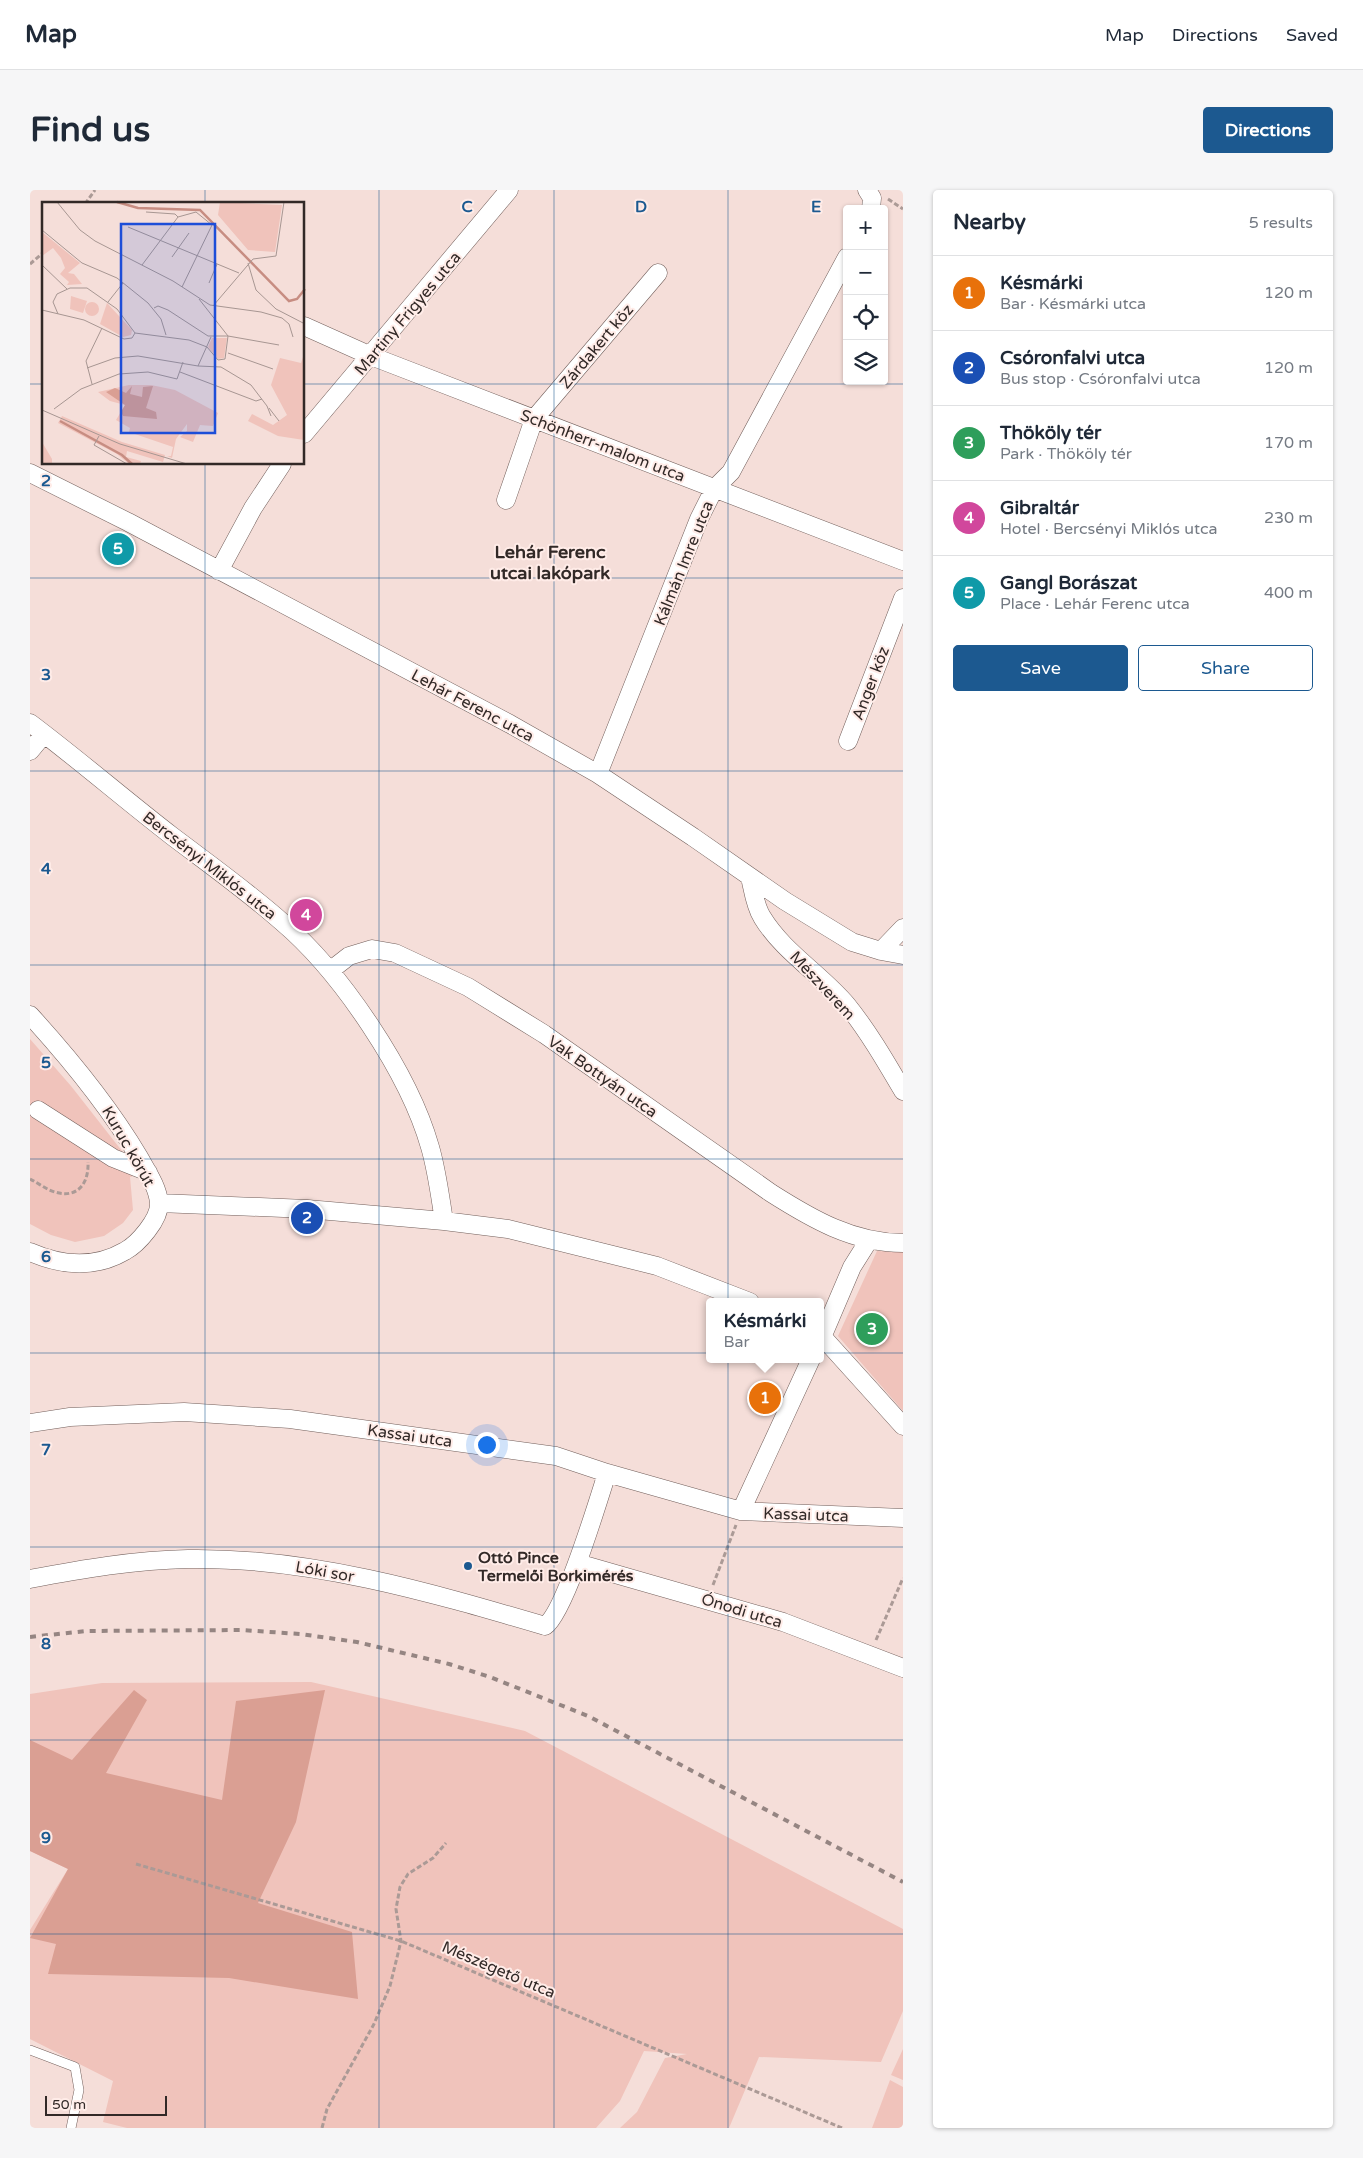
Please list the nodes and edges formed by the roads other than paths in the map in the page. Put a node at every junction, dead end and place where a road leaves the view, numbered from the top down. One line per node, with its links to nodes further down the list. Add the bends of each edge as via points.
1 (509, 190): 5 (street, Martiny Frigyes utca)
2 (843, 264): 10 (street, Kálmán Imre utca, via 731,472)
3 (658, 273): 6 (street, Zárdakert köz)
4 (305, 326): 5 (street, Schönherr-malom utca)
5 (371, 356): 6 (street, Schönherr-malom utca); 7 (street, Martiny Frigyes utca)
6 (534, 419): 10 (street, Schönherr-malom utca); 11 (street)
7 (305, 433)
8 (281, 465): 13 (street, via 253,508)
9 (30, 473): 13 (street, Lehár Ferenc utca)
10 (714, 489): 12 (street, Schönherr-malom utca); 18 (street, Kálmán Imre utca, via 699,519)
11 (506, 500)
12 (903, 561)
13 (219, 571): 18 (street, Lehár Ferenc utca, via 510,724)
14 (903, 598): 16 (street, Anger köz)
15 (37, 728): 17 (street); 23 (street, Bercsényi Miklós utca, via 283,922)
16 (848, 741)
17 (30, 751)
18 (598, 774): 19 (street, Lehár Ferenc utca)
19 (750, 877): 21 (street, Lehár Ferenc utca, via 852,942); 25 (street, Mészverem, via 760,916 775,936 847,1005)
20 (903, 928): 21 (street)
21 (881, 952): 22 (street, Lehár Ferenc utca)
22 (903, 955)
23 (330, 970): 29 (street, Bercsényi Miklós utca, via 380,1040 420,1119 436,1170); 30 (street, Vak Bottyán utca, via 349,956 372,949 395,953 468,987 544,1034 771,1193 808,1216)
24 (30, 1015): 27 (street, Kuruc körút, via 103,1100)
25 (903, 1091)
26 (38, 1110): 27 (street, via 113,1158)
27 (148, 1172): 28 (street, Kuruc körút)
28 (159, 1203): 29 (street, via 307,1209); 32 (street, Kuruc körút, via 144,1235 118,1255 81,1265)
29 (444, 1221): 33 (street, via 508,1229 657,1266)
30 (868, 1240): 31 (street, Vak Bottyán utca); 34 (street, via 852,1267)
31 (903, 1243)
32 (30, 1252)
33 (740, 1298)
34 (824, 1330)
35 (824, 1340): 38 (street)
36 (808, 1363): 40 (street)
37 (30, 1423): 39 (street, Kassai utca, via 70,1417 184,1412 245,1414 556,1456)
38 (903, 1426)
39 (607, 1473): 40 (street, Kassai utca); 42 (street)
40 (741, 1512): 41 (street, Kassai utca)
41 (903, 1518)
42 (577, 1563): 43 (street, Lóki sor, via 560,1603 545,1626 368,1579 281,1563 188,1559 110,1565); 44 (street, Ónodi utca, via 782,1622)
43 (30, 1579)
44 (903, 1668)
45 (30, 2050): 46 (lane, via 75,2067 79,2090)
46 (71, 2128)

